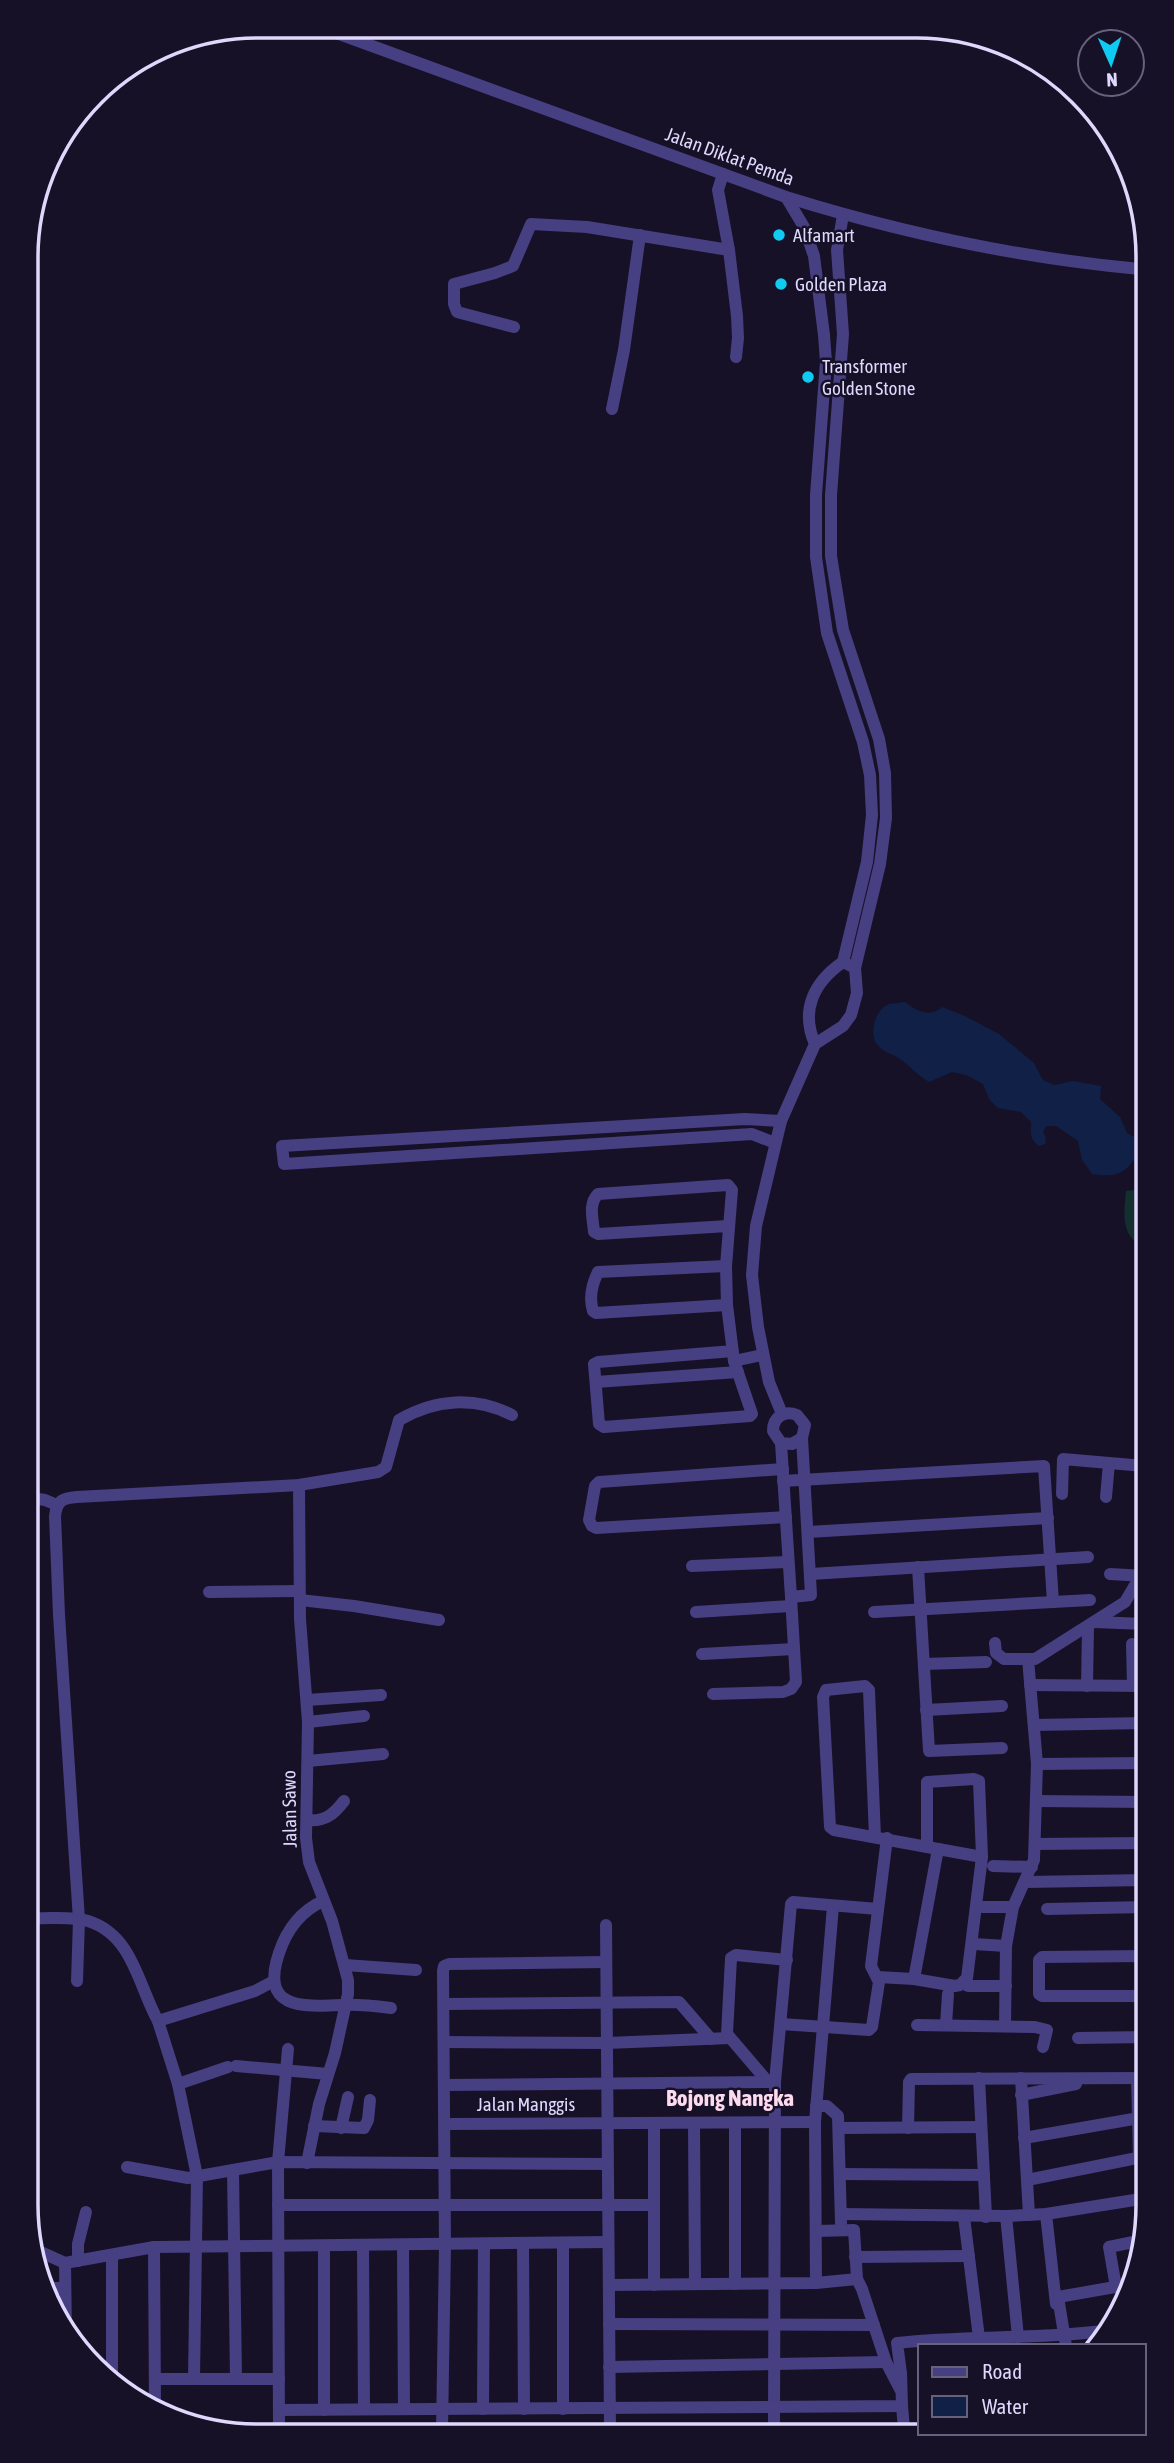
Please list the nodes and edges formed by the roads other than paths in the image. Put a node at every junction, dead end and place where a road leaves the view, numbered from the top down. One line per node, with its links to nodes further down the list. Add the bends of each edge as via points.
1 (352, 39): 2 (street, Jalan Diklat Pemda)
2 (723, 174): 3 (street, Jalan Diklat Pemda); 6 (street, via 718,190)
3 (786, 197): 4 (street, Jalan Diklat Pemda); 11 (street, via 814,256 824,335 816,557 827,633 870,775 867,862)
4 (843, 215): 7 (street, Jalan Diklat Pemda, via 996,251); 12 (street, via 837,250 843,334 831,556 843,630 878,739 885,773 886,818)
5 (640, 235): 6 (street); 8 (street, via 531,224 513,266 454,284 457,312); 10 (street)
6 (729, 250): 9 (street, via 737,316)
7 (1136, 268)
8 (514, 327)
9 (736, 357)
10 (612, 409)
11 (843, 962): 12 (street); 13 (street, via 828,972 809,1007)
12 (855, 968): 13 (street, via 857,992 851,1015)
13 (816, 1044): 15 (street)
14 (745, 1119): 15 (street); 16 (street); 16 (street, via 282,1146 284,1164)
15 (781, 1121): 17 (street)
16 (746, 1134): 17 (street)
17 (775, 1143): 21 (street, via 752,1261)
18 (728, 1226): 18 (street, via 598,1234 594,1233 593,1199 598,1194 728,1185 732,1190); 19 (street)
19 (726, 1266): 20 (street); 20 (street, via 598,1272 591,1305 596,1312)
20 (727, 1305): 22 (street)
21 (762, 1355): 22 (street); 24 (street)
22 (735, 1361): 23 (street); 23 (street, via 598,1362 594,1364); 23 (street, via 750,1416 600,1426)
23 (596, 1382)
24 (782, 1414): 26 (street, via 801,1418); 27 (street, via 773,1428)
25 (512, 1415): 32 (street, via 473,1402 430,1405 400,1420 386,1467 378,1472)
26 (802, 1438): 27 (street, via 793,1444); 31 (street)
27 (781, 1443): 30 (street)
28 (1109, 1463): 29 (street); 33 (street, via 1063,1458); 34 (street)
29 (1135, 1465)
30 (783, 1475): 31 (street); 37 (street); 37 (street, via 599,1482 589,1520 596,1528)
31 (805, 1479): 38 (street, via 1042,1465); 39 (street)
32 (299, 1485): 36 (street, via 64,1498); 50 (street, Jalan Sawo)
33 (1062, 1494)
34 (1106, 1497)
35 (38, 1499): 36 (street)
36 (57, 1505): 106 (street, via 59,1615)
37 (786, 1517): 42 (street)
38 (1048, 1518): 39 (street); 41 (street)
39 (808, 1532): 46 (street)
40 (1088, 1557): 41 (street)
41 (1050, 1560): 44 (street); 53 (street)
42 (788, 1562): 43 (street); 52 (street)
43 (692, 1566)
44 (918, 1567): 46 (street); 54 (street)
45 (1135, 1573): 47 (street)
46 (811, 1574): 52 (street, via 812,1595)
47 (1110, 1574)
48 (1135, 1585): 58 (street, via 1125,1602)
49 (209, 1592): 50 (street)
50 (300, 1596): 57 (street); 73 (street, Jalan Sawo)
51 (1090, 1600): 53 (street)
52 (791, 1601): 55 (street); 62 (street)
53 (1053, 1602): 54 (street)
54 (920, 1610): 56 (street); 66 (street)
55 (696, 1612)
56 (874, 1612)
57 (439, 1620)
58 (1091, 1624): 59 (street); 64 (street); 69 (street)
59 (1135, 1624)
60 (995, 1643): 64 (street, via 996,1653 1004,1659)
61 (1132, 1644): 67 (street)
62 (794, 1649): 63 (street); 71 (street, via 796,1682 791,1689)
63 (702, 1654)
64 (1028, 1659): 68 (street)
65 (986, 1662): 66 (street)
66 (924, 1664): 75 (street)
67 (1135, 1664)
68 (1030, 1685): 69 (street); 79 (street)
69 (1087, 1686): 70 (street)
70 (1135, 1686)
71 (713, 1694)
72 (381, 1695): 73 (street)
73 (306, 1700): 77 (street, Jalan Sawo)
74 (1002, 1706): 75 (street)
75 (926, 1710): 80 (street, via 930,1752)
76 (364, 1716): 77 (street)
77 (308, 1722): 82 (street, Jalan Sawo)
78 (1135, 1723): 79 (street)
79 (1034, 1724): 84 (street)
80 (1002, 1748)
81 (383, 1754): 82 (street)
82 (308, 1761): 88 (street, Jalan Sawo)
83 (1135, 1763): 84 (street)
84 (1037, 1764): 86 (street)
85 (344, 1801): 88 (street, via 331,1816)
86 (1036, 1801): 87 (street); 91 (street)
87 (1135, 1802)
88 (307, 1820): 98 (street, Jalan Sawo, via 309,1862)
89 (881, 1838): 89 (street, via 830,1826 826,1690 865,1686 869,1690); 92 (street); 103 (street)
90 (1135, 1843): 91 (street)
91 (1035, 1844): 95 (street)
92 (932, 1848): 93 (street); 93 (street, via 927,1782 974,1779 981,1789); 116 (street)
93 (982, 1857): 116 (street, via 967,1978 955,1986)
94 (993, 1866): 95 (street)
95 (1032, 1867): 97 (street)
96 (1135, 1880): 97 (street)
97 (1026, 1882): 102 (street)
98 (323, 1901): 113 (street, Jalan Sawo); 118 (street, via 296,1920 280,1950)
99 (833, 1906): 103 (street); 111 (street, via 792,1903); 132 (street)
100 (1135, 1906): 104 (street)
101 (982, 1907): 102 (street)
102 (1013, 1907): 109 (street)
103 (878, 1909): 115 (street, via 872,1966)
104 (1047, 1909)
105 (38, 1919): 106 (street)
106 (79, 1920): 117 (street); 127 (street, via 111,1932 126,1948)
107 (606, 1925): 112 (street)
108 (974, 1944): 109 (street)
109 (1006, 1946): 120 (street)
110 (1135, 1956): 122 (street, via 1039,1960 1041,1996)
111 (787, 1960): 128 (street); 134 (street, via 733,1955)
112 (606, 1962): 123 (street); 125 (street, via 449,1964 443,1971)
113 (345, 1965): 114 (street); 124 (street, Jalan Sawo)
114 (416, 1970)
115 (878, 1977): 116 (street); 132 (street, via 869,2031)
116 (914, 1979)
117 (77, 1981)
118 (272, 1982): 124 (street, via 283,1997 300,2006); 127 (street)
119 (968, 1986): 120 (street)
120 (1006, 1986): 131 (street)
121 (948, 1994): 130 (street)
122 (1135, 1996)
123 (607, 2002): 125 (street); 136 (street, via 679,2002); 138 (street)
124 (345, 2004): 126 (street); 142 (street, Jalan Sawo)
125 (444, 2004): 137 (street)
126 (391, 2008)
127 (158, 2021): 149 (street)
128 (781, 2024): 132 (street); 148 (street)
129 (917, 2025): 130 (street)
130 (946, 2025): 131 (street)
131 (1005, 2025): 139 (street, via 1047,2030)
132 (823, 2027): 154 (street)
133 (1135, 2037): 135 (street)
134 (730, 2038): 136 (street); 148 (street)
135 (1078, 2038)
136 (711, 2039): 138 (street)
137 (444, 2042): 138 (street); 150 (street)
138 (607, 2043): 147 (street)
139 (1043, 2047)
140 (288, 2049): 141 (street)
141 (287, 2070): 142 (street); 149 (street, via 232,2066); 170 (street)
142 (328, 2074): 163 (street, Jalan Sawo)
143 (979, 2078): 144 (street); 164 (street); 167 (street, via 911,2078)
144 (1021, 2078): 145 (street); 151 (street)
145 (1103, 2078): 146 (street); 151 (street)
146 (1135, 2078)
147 (607, 2082): 148 (street); 150 (street); 157 (street)
148 (771, 2082): 161 (street)
149 (178, 2084): 178 (street)
150 (444, 2085): 162 (street)
151 (1021, 2095): 168 (street)
152 (348, 2097): 165 (street)
153 (370, 2100): 165 (street, via 364,2128)
154 (816, 2106): 156 (street); 166 (street, via 833,2109)
155 (1135, 2119): 168 (street)
156 (815, 2122): 161 (street, Jalan Manggis); 193 (street)
157 (607, 2123): 158 (street, Jalan Manggis); 162 (street, Jalan Manggis); 172 (street)
158 (654, 2123): 159 (street, Jalan Manggis); 182 (street)
159 (694, 2123): 160 (street, Jalan Manggis); 215 (street)
160 (735, 2123): 161 (street, Jalan Manggis); 216 (street)
161 (775, 2123): 213 (street)
162 (444, 2124): 173 (street)
163 (314, 2126): 165 (street); 171 (street, Jalan Sawo)
164 (981, 2127): 167 (street); 177 (street)
165 (341, 2128)
166 (839, 2128): 167 (street); 176 (street)
167 (908, 2128)
168 (1024, 2138): 179 (street)
169 (1135, 2159): 179 (street)
170 (278, 2162): 171 (street); 175 (street); 183 (street)
171 (307, 2163): 173 (street)
172 (607, 2164): 173 (street); 181 (street)
173 (445, 2165): 184 (street)
174 (127, 2167): 178 (street, via 183,2178)
175 (233, 2170): 178 (street); 206 (street)
176 (840, 2174): 177 (street); 186 (street)
177 (984, 2175): 190 (street)
178 (197, 2176): 205 (street)
179 (1027, 2179): 188 (street)
180 (1135, 2200): 187 (street)
181 (607, 2204): 182 (street); 184 (street); 194 (street)
182 (654, 2204): 218 (street)
183 (278, 2205): 184 (street); 201 (street)
184 (445, 2206): 199 (street)
185 (86, 2212): 211 (street)
186 (841, 2214): 189 (street); 192 (street)
187 (1046, 2214): 188 (street); 228 (street)
188 (1029, 2215): 191 (street)
189 (964, 2217): 190 (street); 209 (street)
190 (986, 2217): 191 (street)
191 (1006, 2217): 229 (street)
192 (841, 2230): 193 (street); 210 (street, via 854,2230)
193 (817, 2231): 214 (street)
194 (608, 2242): 196 (street); 217 (street)
195 (1132, 2242): 220 (street, via 1109,2247)
196 (563, 2243): 197 (street); 249 (street)
197 (523, 2244): 200 (street); 248 (street)
198 (403, 2245): 199 (street); 203 (street); 246 (street)
199 (445, 2245): 200 (street); 244 (street)
200 (484, 2245): 247 (street)
201 (279, 2246): 202 (street); 206 (street); 240 (street)
202 (324, 2246): 203 (street); 252 (street)
203 (363, 2246): 245 (street)
204 (154, 2247): 205 (street); 208 (street); 237 (street)
205 (197, 2247): 206 (street); 238 (street)
206 (235, 2247): 239 (street)
207 (44, 2253): 211 (street)
208 (111, 2256): 211 (street); 236 (street)
209 (969, 2256): 210 (street); 230 (street)
210 (855, 2257): 212 (street)
211 (71, 2262): 222 (street)
212 (857, 2279): 214 (street); 225 (street)
213 (776, 2283): 214 (street); 216 (street); 226 (street)
214 (816, 2283)
215 (695, 2284): 216 (street); 218 (street)
216 (735, 2284)
217 (609, 2285): 218 (street); 224 (street)
218 (654, 2285)
219 (1120, 2286): 220 (street)
220 (1116, 2287): 228 (street, via 1058,2297)
221 (55, 2288): 222 (street)
222 (65, 2288): 223 (street)
223 (65, 2309)
224 (609, 2324): 226 (street); 235 (street)
225 (874, 2325): 226 (street); 232 (street)
226 (775, 2326): 234 (street)
227 (1094, 2334): 228 (street)
228 (1064, 2339): 229 (street)
229 (1024, 2340): 230 (street)
230 (984, 2341): 231 (street)
231 (897, 2343): 232 (street); 242 (street)
232 (882, 2348): 233 (street)
233 (886, 2362): 234 (street); 242 (street)
234 (775, 2365): 235 (street); 243 (street)
235 (609, 2367): 250 (street)
236 (112, 2369)
237 (155, 2379): 238 (street); 241 (street)
238 (194, 2379): 239 (street)
239 (236, 2379): 240 (street)
240 (279, 2379): 251 (street)
241 (155, 2399)
242 (902, 2400): 243 (street); 257 (street)
243 (774, 2405): 250 (street); 256 (street)
244 (442, 2408): 246 (street); 247 (street); 254 (street)
245 (364, 2409): 246 (street); 252 (street)
246 (404, 2409)
247 (483, 2409): 248 (street)
248 (524, 2409): 249 (street)
249 (564, 2409): 250 (street)
250 (610, 2409): 255 (street)
251 (279, 2410): 252 (street); 253 (street)
252 (324, 2410)
253 (279, 2424)
254 (442, 2424)
255 (610, 2424)
256 (774, 2424)
257 (904, 2424)

